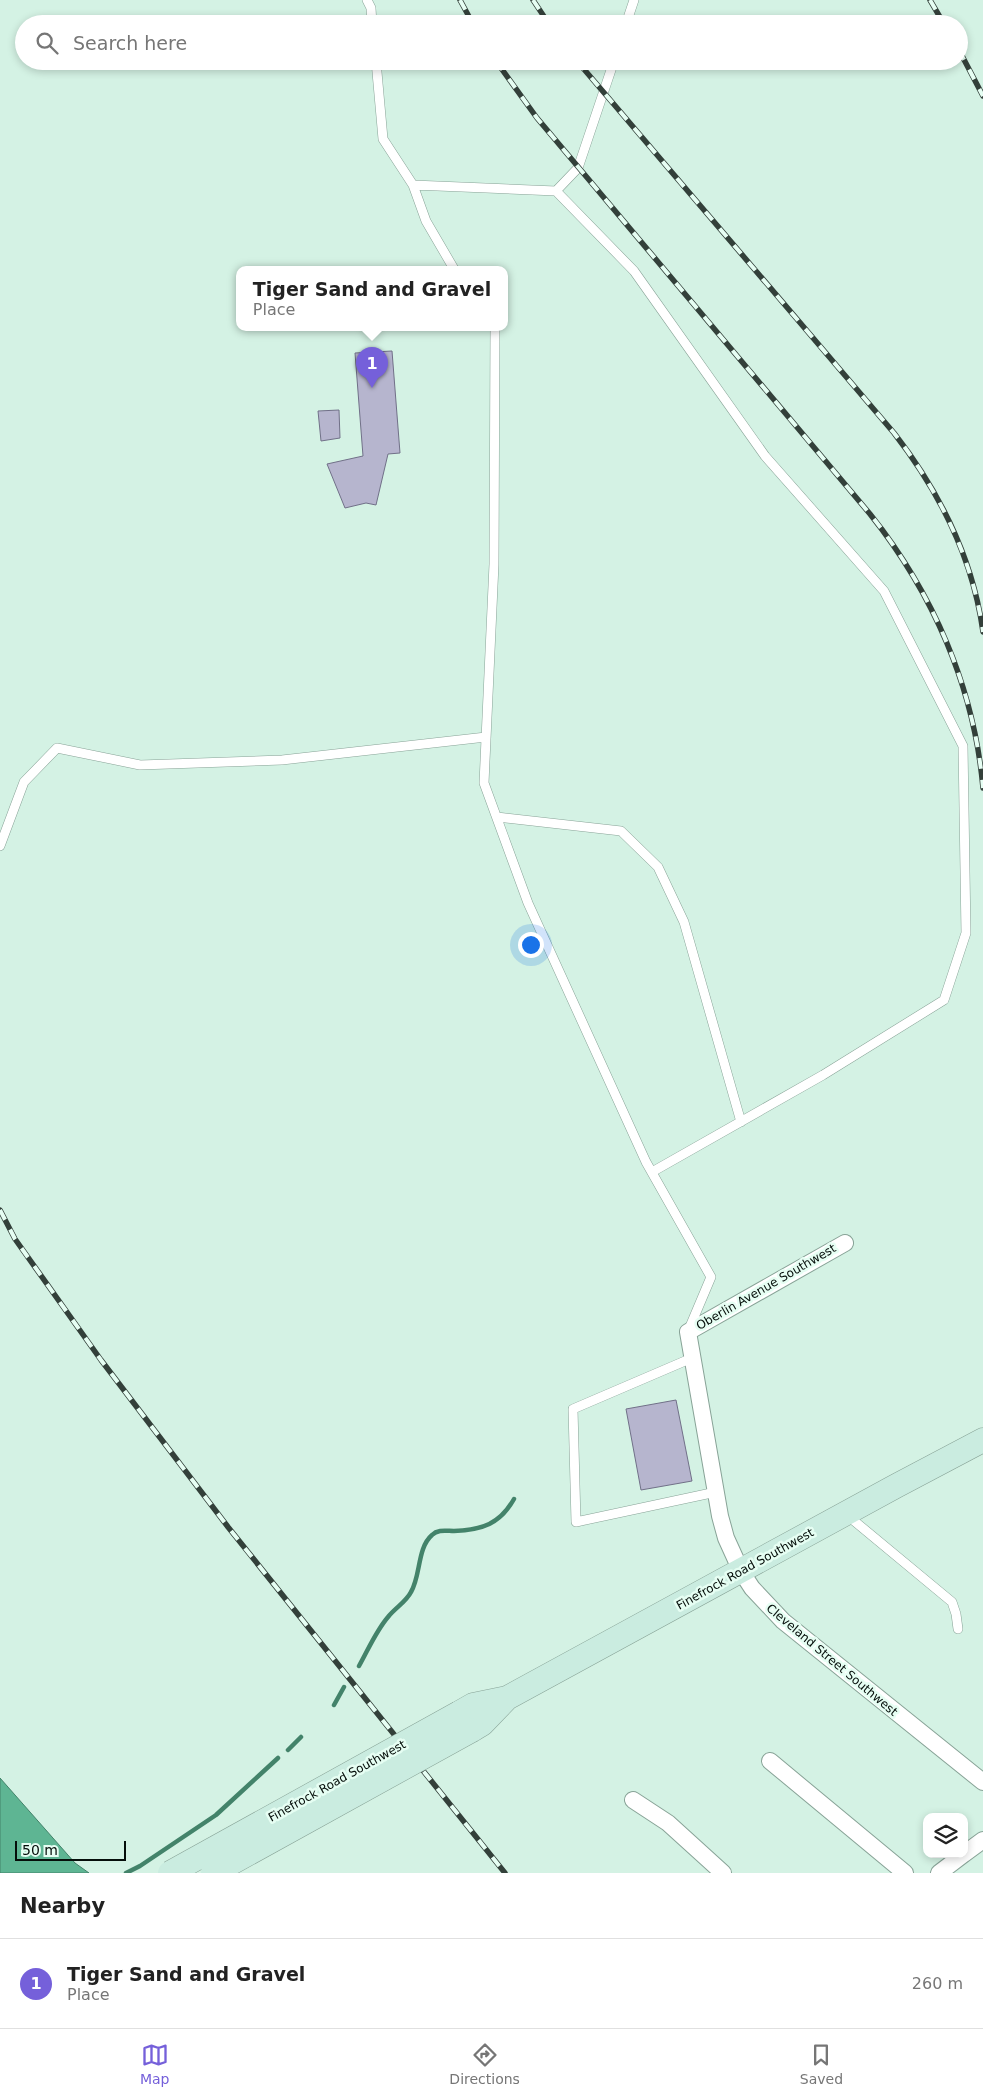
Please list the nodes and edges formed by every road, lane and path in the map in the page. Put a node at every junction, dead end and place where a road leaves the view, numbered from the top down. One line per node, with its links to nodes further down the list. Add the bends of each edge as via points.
1 (367, 0): 3 (lane)
2 (634, 0): 4 (lane)
3 (371, 15)
4 (629, 15)
5 (377, 70): 7 (lane, via 383,139)
6 (611, 70): 8 (lane, via 578,168)
7 (413, 185): 8 (lane); 9 (lane, via 426,221)
8 (556, 191): 14 (lane, via 634,271 765,456 884,591 963,746 966,933 944,1000)
9 (452, 266)
10 (495, 331): 11 (lane, via 494,564)
11 (486, 737): 12 (lane, via 484,783); 13 (lane, via 282,760 140,765 57,748 24,782)
12 (496, 817): 14 (lane, via 621,831 658,867 684,922); 15 (lane, via 528,903)
13 (0, 846)
14 (741, 1122): 15 (lane)
15 (652, 1172): 17 (lane, via 711,1277)
16 (845, 1242): 17 (street, Oberlin Avenue Southwest)
17 (688, 1332): 18 (street, Cleveland Street Southwest)
18 (692, 1358): 20 (street, Cleveland Street Southwest); 20 (lane, via 573,1409 576,1522)
19 (983, 1440): 21 (main road, Finefrock Road Southwest)
20 (716, 1492): 22 (street, Cleveland Street Southwest, via 726,1538)
21 (845, 1513): 22 (main road, Finefrock Road Southwest); 23 (lane, via 952,1602)
22 (741, 1571): 24 (main road, Finefrock Road Southwest, via 507,1698 482,1724); 26 (street, Cleveland Street Southwest, via 759,1598 783,1621)
23 (958, 1629)
24 (466, 1721): 31 (main road, Finefrock Road Southwest, bridge); 32 (main road, Finefrock Road Southwest, bridge)
25 (770, 1761): 34 (street)
26 (983, 1782)
27 (633, 1800): 33 (street, via 668,1823)
28 (983, 1840): 29 (street)
29 (968, 1851)
30 (959, 1858): 35 (street)
31 (170, 1873)
32 (213, 1873)
33 (723, 1873)
34 (905, 1873)
35 (939, 1873)

